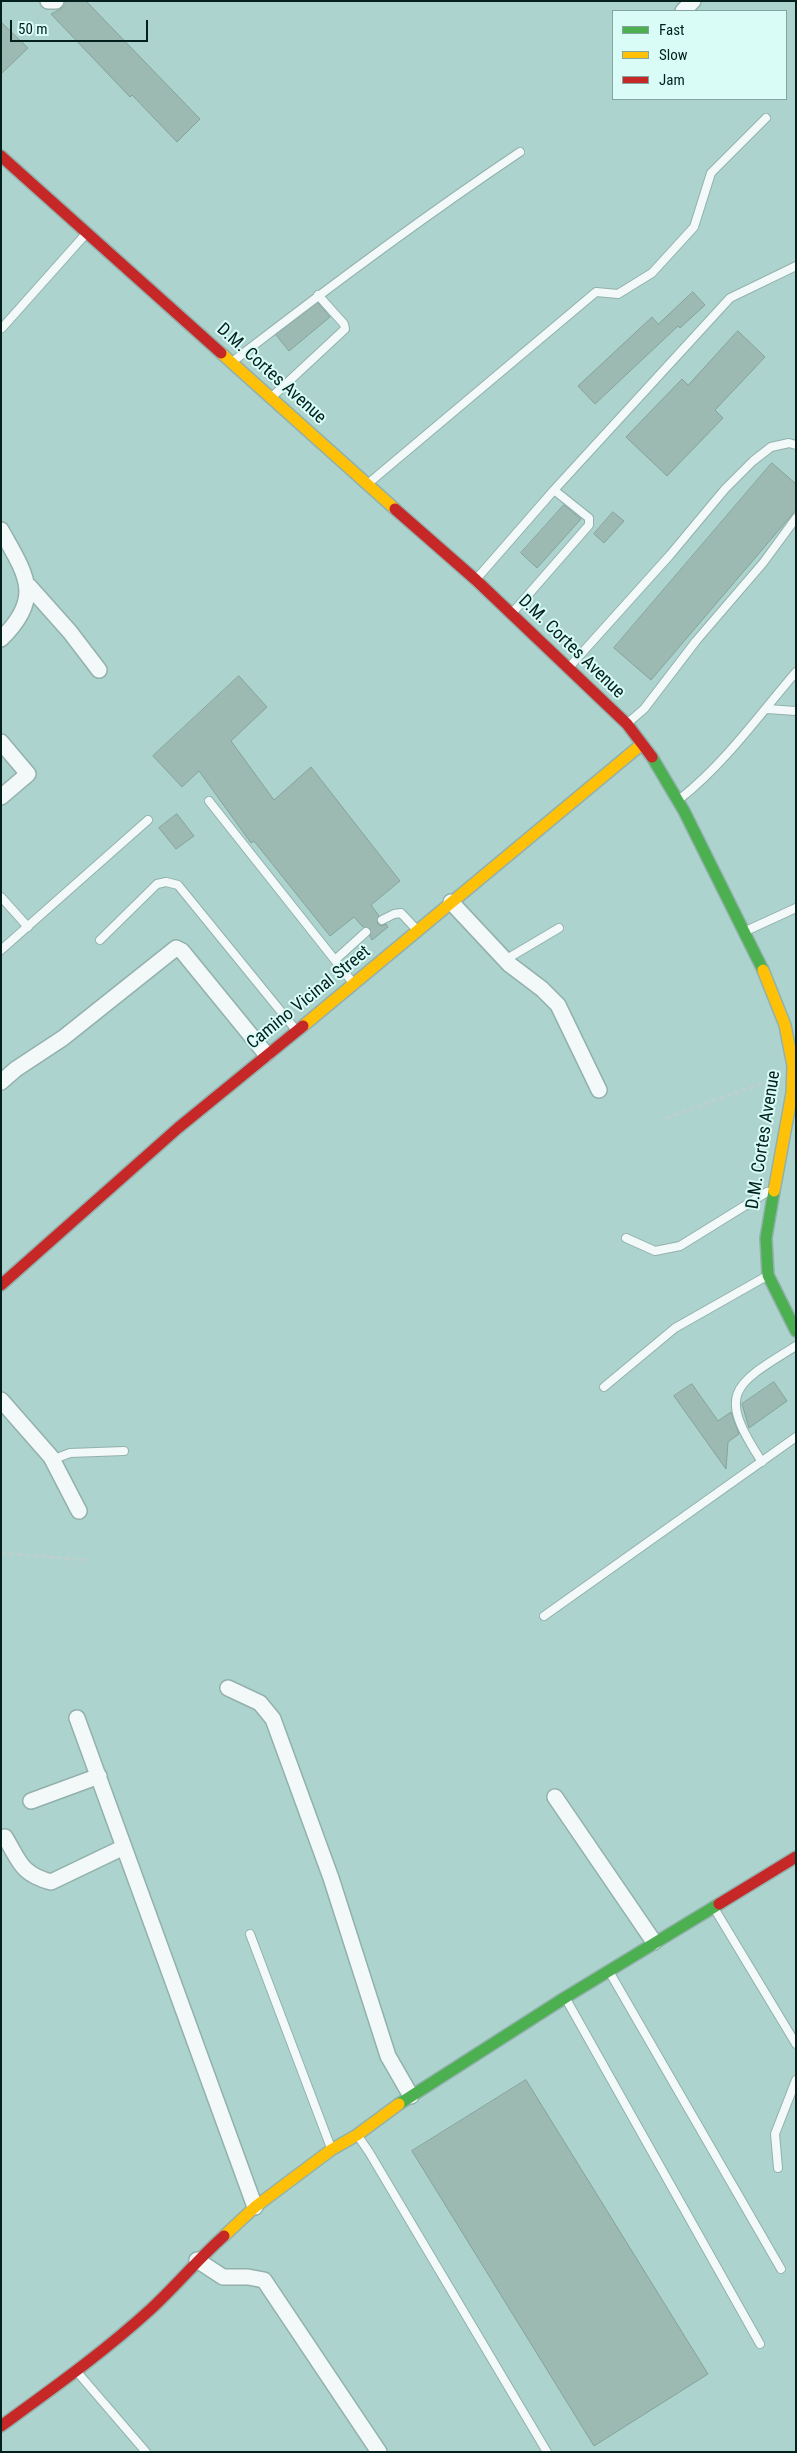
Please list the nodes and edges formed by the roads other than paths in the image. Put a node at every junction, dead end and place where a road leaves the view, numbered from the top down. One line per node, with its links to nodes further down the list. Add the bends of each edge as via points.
1 (48, 1): 2 (street)
2 (56, 1)
3 (693, 1): 4 (street)
4 (683, 10)
5 (766, 118): 15 (lane, via 711,173 694,227 652,273 618,294 596,292)
6 (520, 152): 10 (lane, via 435,209)
7 (1, 156): 8 (main road, D.M. Cortes Avenue)
8 (87, 233): 11 (lane); 12 (main road, D.M. Cortes Avenue)
9 (796, 266): 16 (lane, via 730,298)
10 (318, 295): 12 (lane); 13 (lane, via 345,329)
11 (2, 328)
12 (232, 362): 13 (main road, D.M. Cortes Avenue)
13 (270, 398): 15 (main road, D.M. Cortes Avenue)
14 (796, 444): 23 (lane, via 770,447 753,461)
15 (366, 484): 19 (main road, D.M. Cortes Avenue)
16 (554, 490): 19 (lane); 21 (lane, via 589,518 589,525)
17 (796, 518): 28 (lane, via 644,709)
18 (1, 530): 20 (street)
19 (476, 580): 21 (main road, D.M. Cortes Avenue)
20 (29, 586): 22 (street, via 26,604 16,624); 24 (street)
21 (511, 614): 23 (main road, D.M. Cortes Avenue)
22 (1, 639)
23 (567, 668): 28 (main road, D.M. Cortes Avenue)
24 (99, 670)
25 (796, 672): 26 (lane)
26 (767, 709): 27 (lane); 32 (lane, via 705,778)
27 (796, 711)
28 (626, 724): 30 (main road, D.M. Cortes Avenue)
29 (1, 742): 31 (street, via 28,774)
30 (642, 744): 32 (main road, D.M. Cortes Avenue); 36 (main road, Camino Vicinal Street)
31 (1, 797)
32 (677, 800): 43 (main road, D.M. Cortes Avenue)
33 (209, 801): 46 (lane)
34 (148, 820): 39 (lane)
35 (1, 897): 39 (lane)
36 (451, 902): 42 (main road, Camino Vicinal Street); 47 (street)
37 (796, 908): 43 (lane)
38 (382, 920): 42 (lane, via 401,913)
39 (28, 927): 45 (lane)
40 (559, 928): 47 (lane)
41 (366, 932): 46 (lane)
42 (418, 932): 48 (main road, Camino Vicinal Street)
43 (744, 932): 50 (main road, D.M. Cortes Avenue)
44 (100, 940): 49 (lane, via 157,884 178,884)
45 (1, 950)
46 (335, 960): 48 (lane)
47 (505, 960): 54 (street, via 558,1005)
48 (354, 985): 49 (main road, Camino Vicinal Street)
49 (297, 1032): 51 (main road, Camino Vicinal Street)
50 (793, 1046): 53 (main road, D.M. Cortes Avenue)
51 (266, 1054): 52 (street, via 182,950 176,948 63,1038); 60 (main road, Camino Vicinal Street)
52 (1, 1082)
53 (794, 1087): 55 (main road, D.M. Cortes Avenue)
54 (599, 1090)
55 (783, 1137): 56 (lane); 57 (main road, D.M. Cortes Avenue)
56 (796, 1137)
57 (774, 1188): 58 (lane, via 680,1246 655,1251); 59 (main road, D.M. Cortes Avenue, via 766,1238)
58 (626, 1238)
59 (768, 1275): 61 (main road, D.M. Cortes Avenue); 63 (lane, via 676,1328)
60 (1, 1285)
61 (796, 1331)
62 (796, 1346): 68 (lane, via 763,1366 738,1390 734,1403 740,1427)
63 (604, 1387)
64 (1, 1400): 67 (street)
65 (796, 1438): 68 (lane)
66 (124, 1451): 67 (lane)
67 (51, 1457): 69 (street)
68 (762, 1462): 70 (lane)
69 (79, 1512)
70 (544, 1616)
71 (228, 1688): 87 (street, via 260,1703 273,1719 331,1878 388,2056)
72 (77, 1718): 73 (street)
73 (99, 1776): 75 (street); 77 (street)
74 (555, 1797): 81 (street)
75 (31, 1801)
76 (5, 1837): 77 (street, via 24,1870 34,1878 51,1882)
77 (124, 1847): 91 (street)
78 (796, 1856): 79 (main road)
79 (713, 1907): 81 (main road); 84 (lane)
80 (250, 1934): 89 (lane)
81 (654, 1942): 82 (main road)
82 (609, 1971): 83 (main road); 93 (lane)
83 (566, 1997): 87 (main road); 94 (lane)
84 (794, 2035): 85 (lane)
85 (796, 2044)
86 (796, 2080): 90 (lane, via 775,2134)
87 (411, 2096): 88 (main road)
88 (357, 2135): 89 (main road); 99 (lane)
89 (331, 2150): 91 (main road)
90 (778, 2168)
91 (255, 2207): 92 (main road)
92 (197, 2260): 95 (main road, via 152,2308); 98 (street, via 223,2277 248,2276 264,2280)
93 (781, 2268)
94 (760, 2344)
95 (77, 2372): 96 (main road); 97 (lane)
96 (1, 2426)
97 (146, 2452)
98 (379, 2452)
99 (547, 2452)

